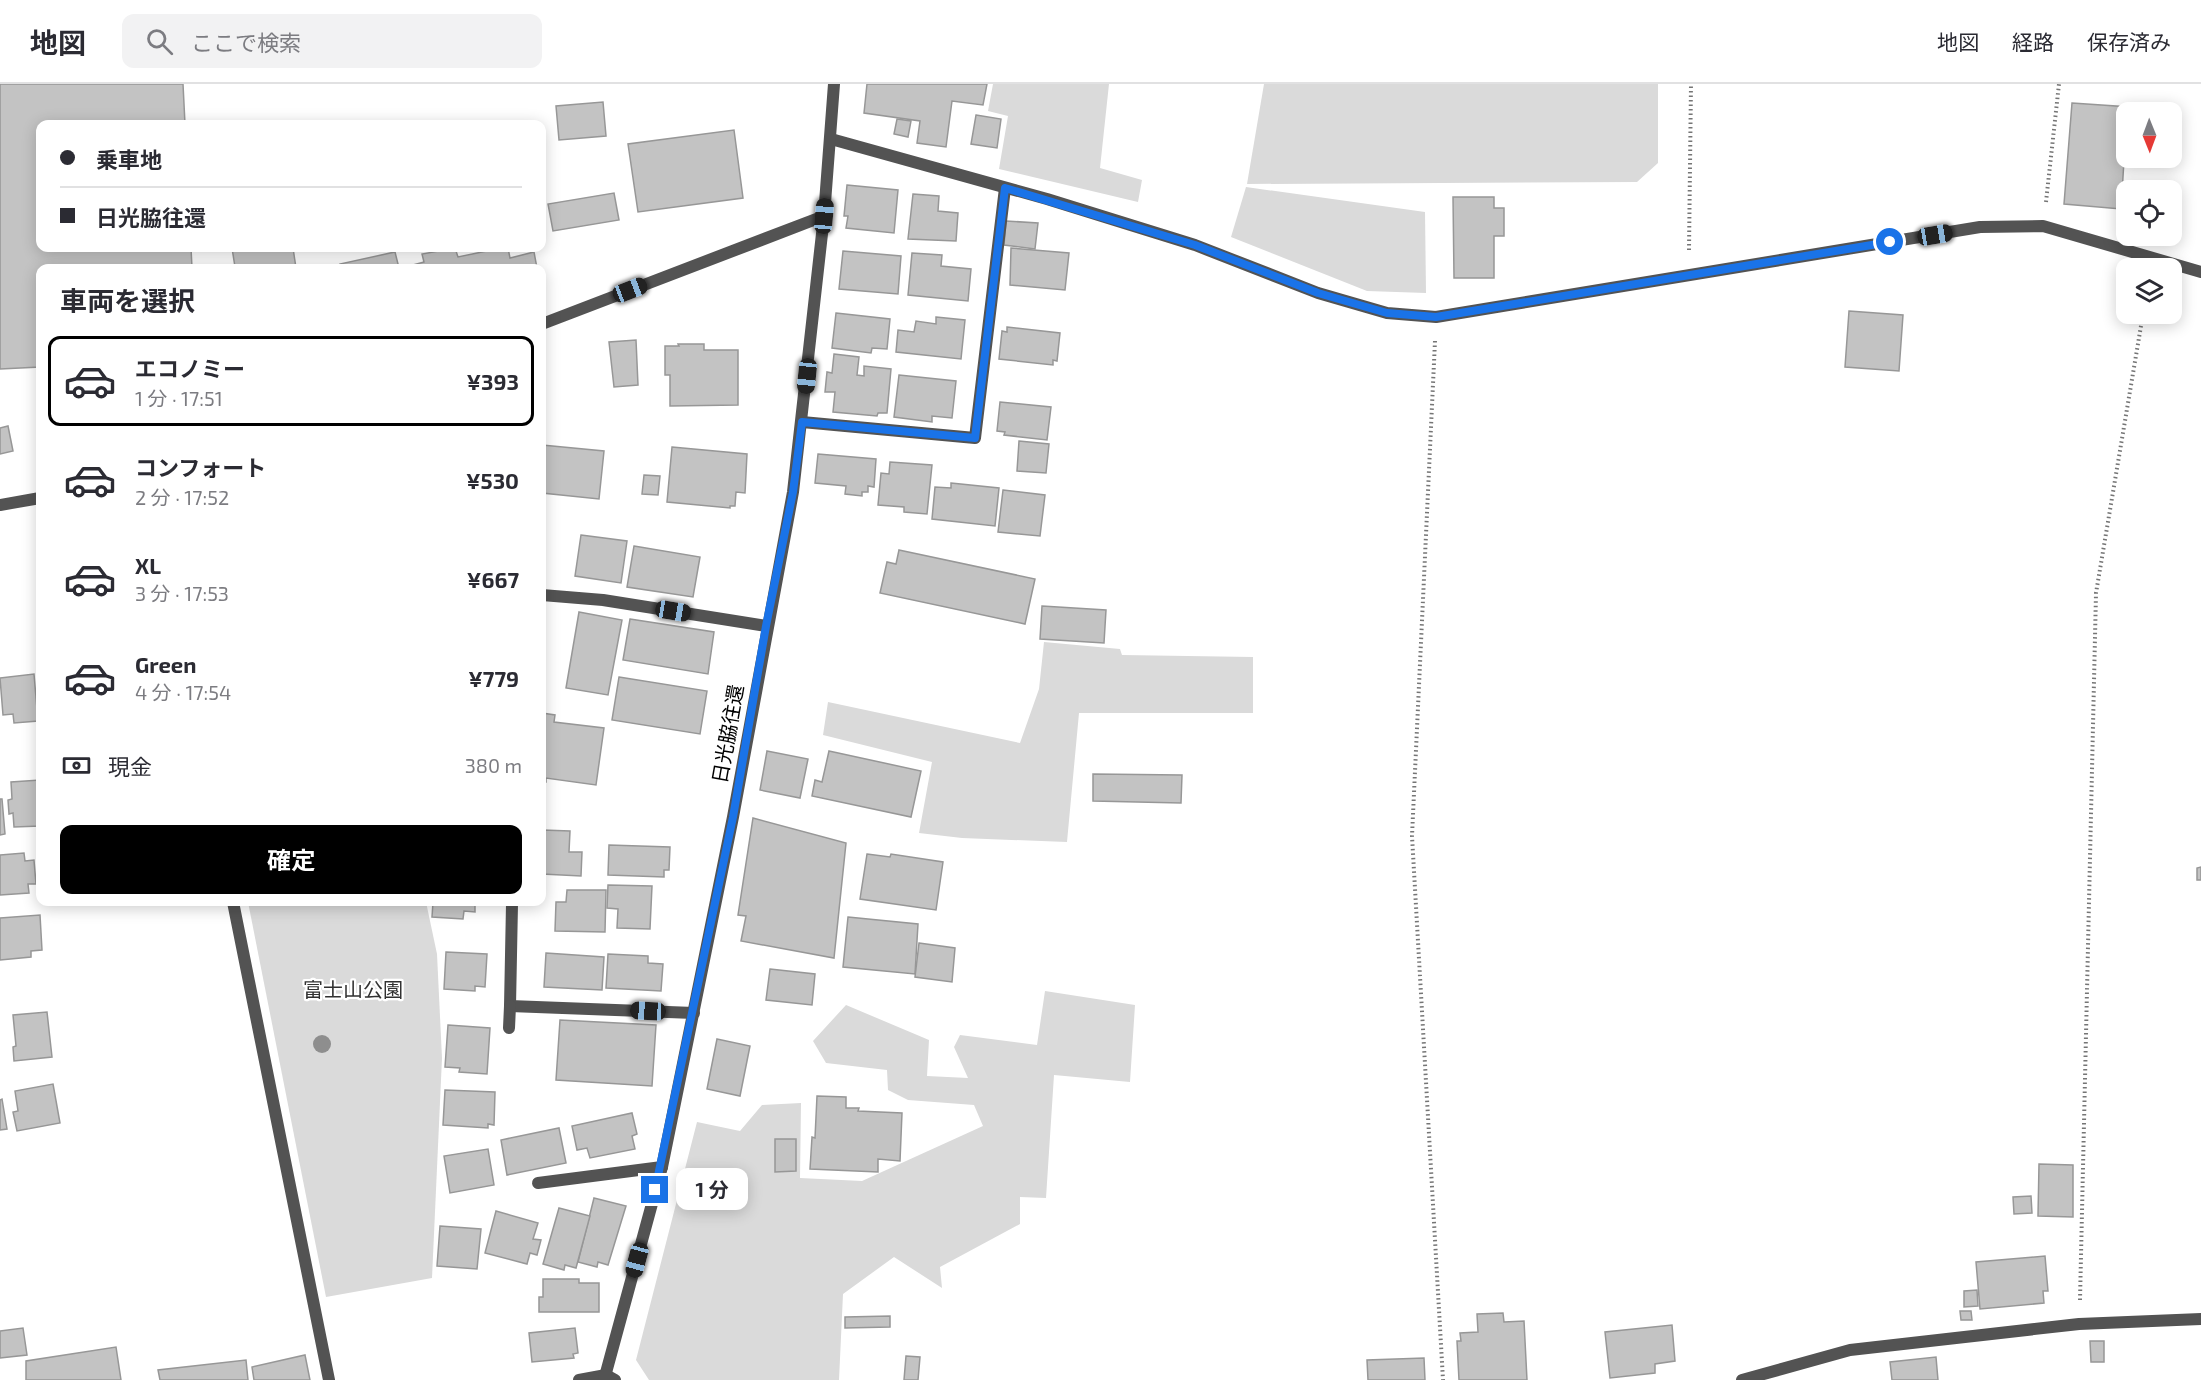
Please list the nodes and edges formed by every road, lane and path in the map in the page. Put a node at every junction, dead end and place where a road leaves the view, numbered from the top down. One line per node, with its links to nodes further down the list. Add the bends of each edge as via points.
1 (834, 84): 4 (street, 日光脇往還)
2 (1690, 84): 9 (path)
3 (2059, 84): 7 (path)
4 (831, 139): 5 (street); 6 (street, 日光脇往還)
5 (1005, 188): 10 (street, via 1195,245 1318,293 1387,313); 13 (street, via 975,438)
6 (824, 216): 11 (street); 13 (street, 日光脇往還)
7 (2043, 226): 8 (street); 9 (street, via 1980,227)
8 (2201, 272)
9 (1689, 275): 10 (street)
10 (1436, 317): 30 (path, via 1412,836)
11 (546, 322)
12 (2142, 324): 26 (path, via 2096,593)
13 (802, 422): 17 (street, 日光脇往還, via 793,492)
14 (36, 499): 15 (street)
15 (0, 505)
16 (546, 595): 17 (street, via 603,600)
17 (766, 626): 21 (street, 日光脇往還)
18 (233, 906): 28 (street)
19 (512, 906): 20 (street)
20 (510, 1006): 21 (street); 22 (street)
21 (694, 1013): 23 (street, 日光脇往還)
22 (509, 1028)
23 (662, 1167): 24 (street); 27 (street, 日光脇往還)
24 (538, 1183)
25 (2201, 1319): 26 (street)
26 (2079, 1324): 31 (street, via 1850,1350)
27 (609, 1378): 29 (street)
28 (329, 1380)
29 (579, 1380)
30 (1443, 1380)
31 (1742, 1380)

